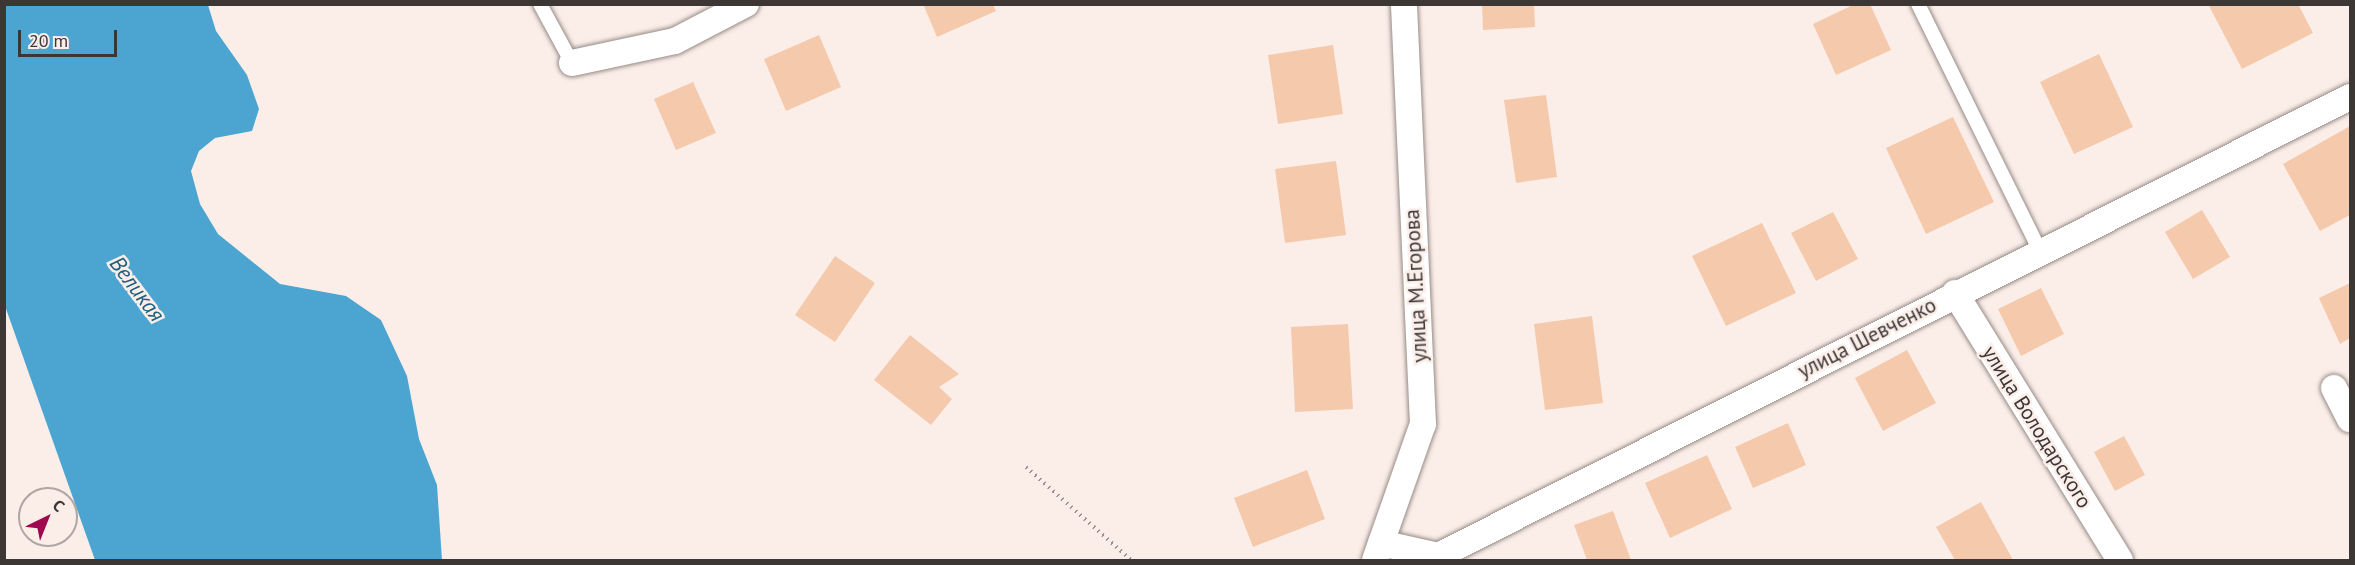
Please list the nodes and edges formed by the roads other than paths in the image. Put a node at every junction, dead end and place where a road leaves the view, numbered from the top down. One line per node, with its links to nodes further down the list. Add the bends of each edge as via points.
1 (540, 4): 5 (lane)
2 (746, 4): 5 (street, via 675,41)
3 (1404, 4): 11 (street, улица М.Егорова, via 1423,424)
4 (1918, 4): 7 (lane)
5 (572, 63)
6 (2350, 97): 7 (street, улица Шевченко)
7 (2040, 251): 8 (street, улица Шевченко)
8 (1955, 293): 11 (street, улица Шевченко, via 1438,556); 12 (street, улица Володарского)
9 (2334, 388): 10 (street)
10 (2350, 419)
11 (1378, 552)
12 (2120, 561)

